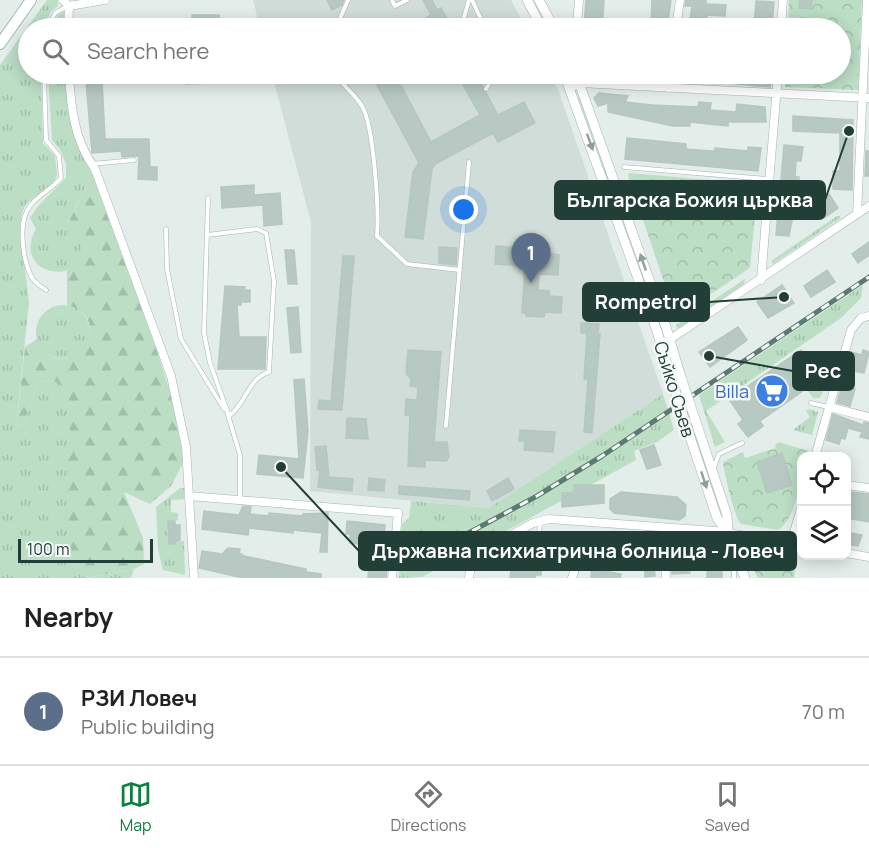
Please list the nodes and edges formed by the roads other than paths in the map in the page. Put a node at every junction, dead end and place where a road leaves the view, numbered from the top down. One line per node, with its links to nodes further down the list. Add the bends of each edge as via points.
1 (31, 0): 15 (main road)
2 (105, 0): 13 (street)
3 (348, 0): 18 (lane)
4 (392, 0): 5 (lane, via 395,6)
5 (407, 0)
6 (470, 0): 19 (lane); 20 (lane)
7 (527, 0): 21 (street)
8 (539, 0): 22 (street)
9 (579, 0): 23 (street)
10 (680, 0): 24 (street)
11 (783, 0): 25 (street)
12 (867, 0): 41 (street)
13 (66, 3): 16 (lane); 17 (street)
14 (18, 18): 26 (main road)
15 (18, 18)
16 (53, 18)
17 (67, 18)
18 (340, 18)
19 (464, 18)
20 (480, 18)
21 (537, 18)
22 (549, 18)
23 (578, 18)
24 (677, 18)
25 (782, 18)
26 (0, 44)
27 (44, 84): 54 (lane, via 46,141 58,156 61,178 30,206 24,231 33,280)
28 (70, 84): 44 (street, via 72,118 85,156)
29 (342, 84): 52 (lane, via 363,107 379,203 378,237 407,264)
30 (489, 84): 39 (lane)
31 (569, 84): 37 (street, Съйко Съев)
32 (578, 84): 37 (street)
33 (580, 84): 56 (street, Съйко Съев, one-way to 33)
34 (598, 84): 38 (street)
35 (669, 84): 38 (street)
36 (778, 84): 40 (street)
37 (570, 87): 56 (street, Съйко Съев, one-way to 56)
38 (669, 88): 40 (street)
39 (486, 89)
40 (777, 95): 41 (street); 46 (street)
41 (866, 97): 49 (street)
42 (134, 160): 44 (lane)
43 (469, 162): 52 (lane)
44 (92, 164): 68 (street, via 171,376 186,447)
45 (624, 167): 46 (lane)
46 (769, 179): 53 (street)
47 (208, 198): 51 (lane)
48 (869, 206): 49 (street)
49 (857, 214): 53 (street)
50 (166, 229): 60 (lane, via 167,269 182,339)
51 (207, 235): 60 (lane, via 204,333); 60 (lane, via 257,229 266,233 274,281 269,372 260,375)
52 (460, 270): 62 (lane)
53 (761, 280): 56 (street)
54 (46, 290)
55 (869, 316): 59 (street, via 861,318 851,330)
56 (666, 342): 57 (street, Съйко Съев)
57 (677, 380): 65 (street, Съйко Съев, bridge); 73 (street, Съйко Съев, one-way to 73, bridge, via 686,425 717,518)
58 (811, 403): 59 (lane)
59 (829, 407): 61 (street); 64 (street)
60 (229, 416): 69 (lane, via 240,455)
61 (869, 417)
62 (446, 426)
63 (742, 443): 65 (lane, via 719,454)
64 (816, 452)
65 (713, 473): 73 (street, Съйко Съев, via 727,515)
66 (851, 486): 67 (street)
67 (869, 488)
68 (189, 496): 69 (street); 82 (street)
69 (240, 500): 83 (street, via 398,513)
70 (801, 506): 74 (street)
71 (540, 520): 72 (street); 78 (lane); 84 (street, via 477,554)
72 (662, 528): 73 (street); 86 (street)
73 (728, 533): 74 (street); 76 (street, Съйко Съев)
74 (791, 543): 75 (street)
75 (797, 544)
76 (734, 551): 87 (lane); 88 (street, Съйко Съев)
77 (500, 552): 78 (lane)
78 (538, 553): 81 (lane)
79 (851, 554): 80 (street)
80 (869, 557)
81 (574, 569): 85 (street)
82 (194, 578)
83 (392, 578)
84 (469, 578)
85 (572, 578)
86 (666, 578)
87 (734, 578)
88 (746, 578)

